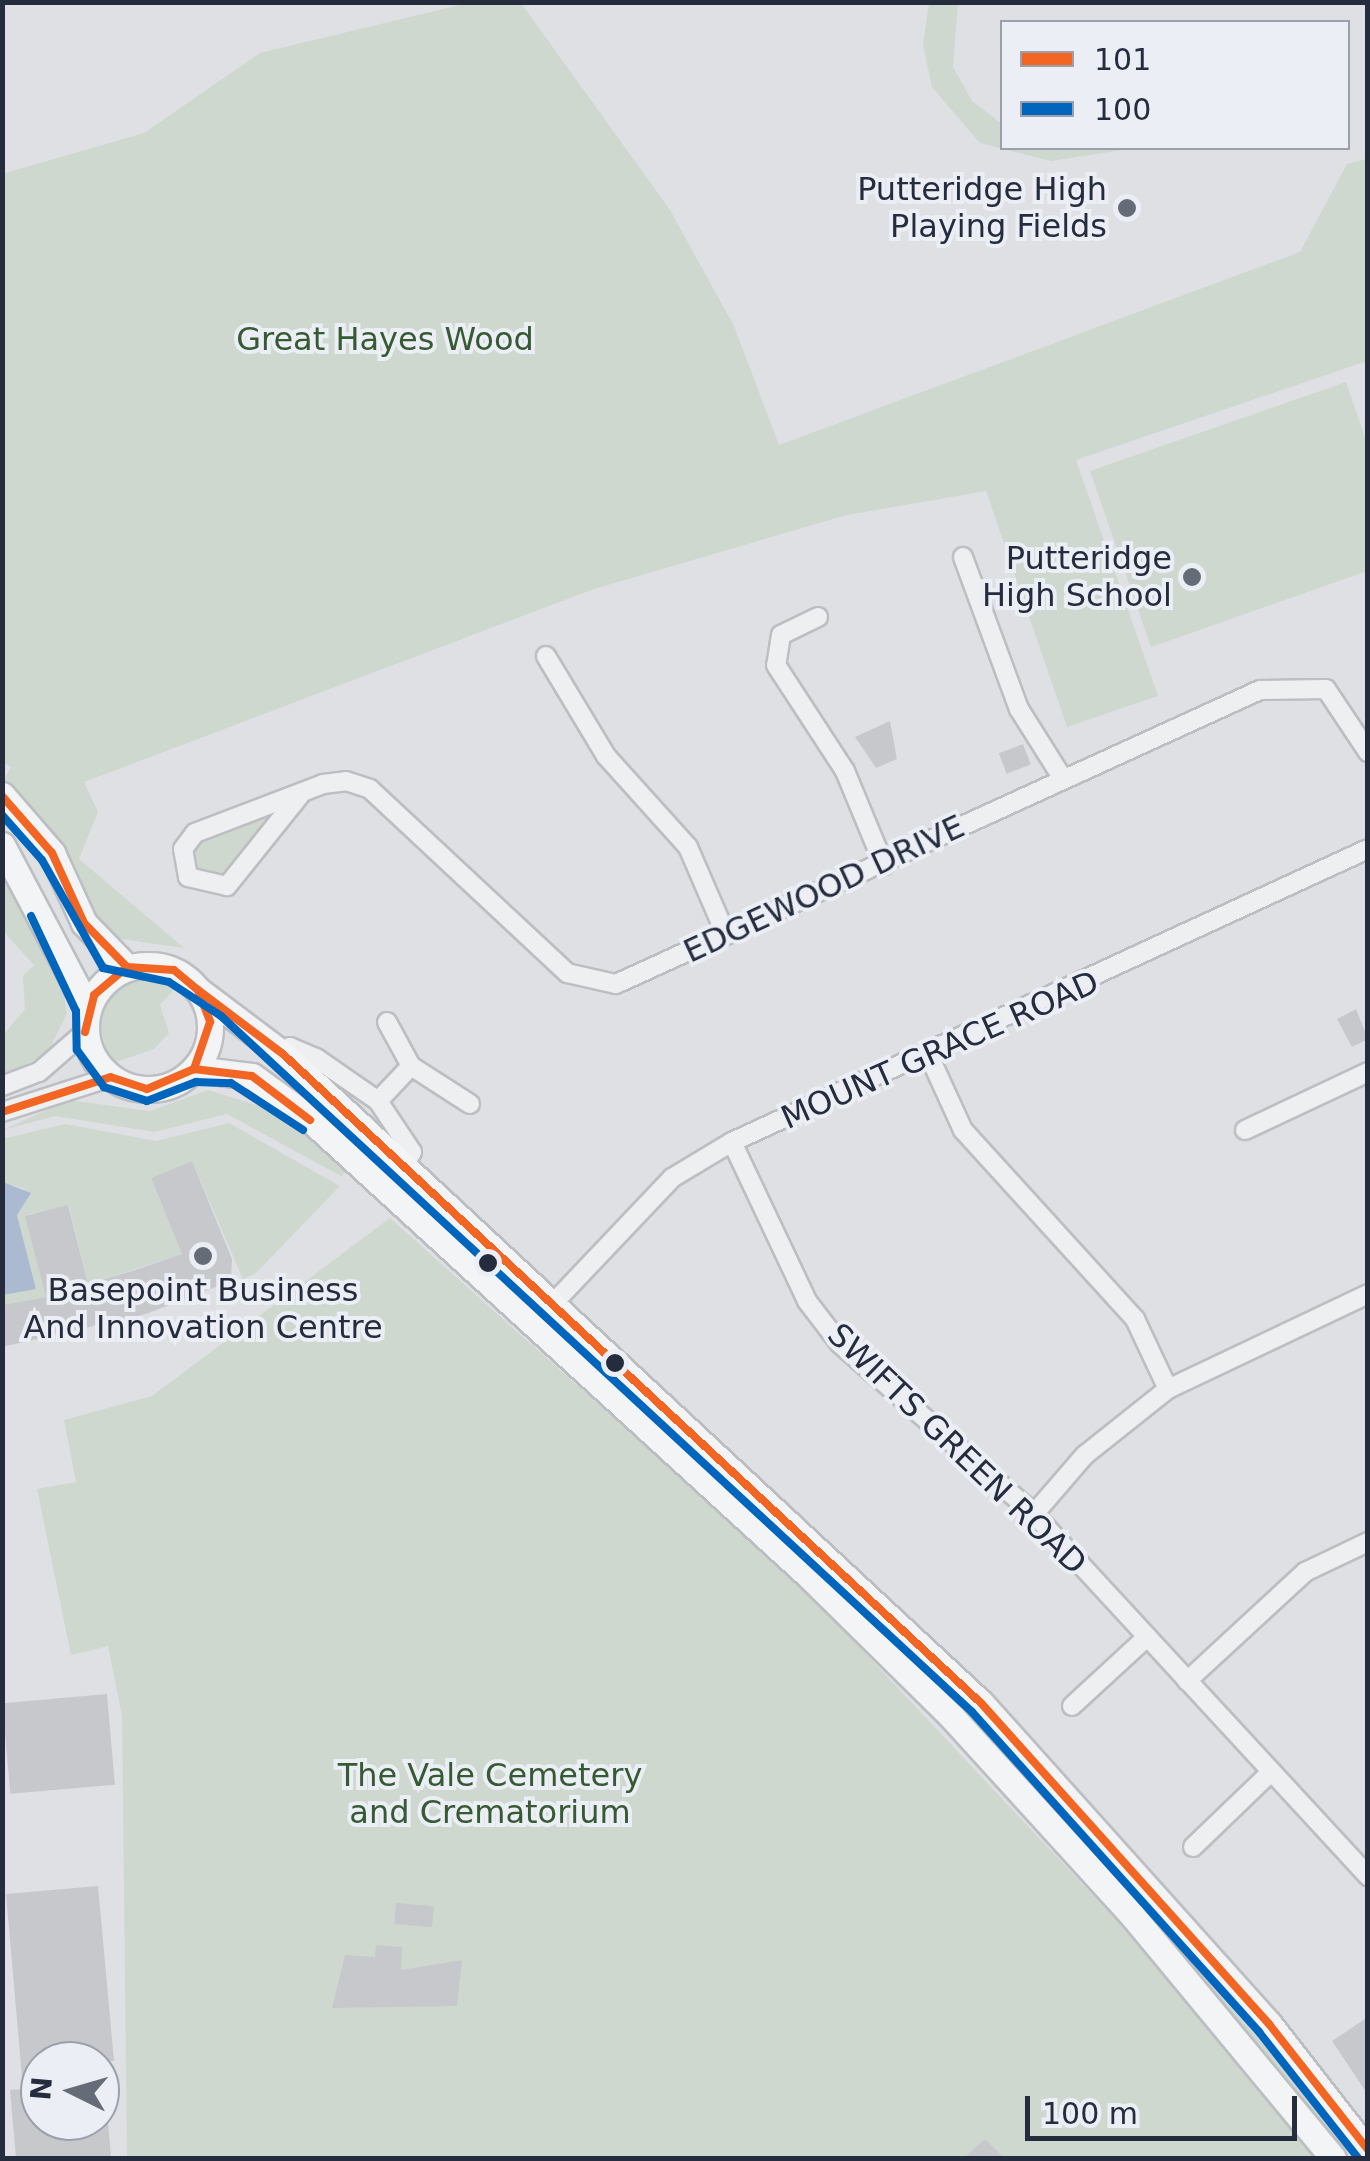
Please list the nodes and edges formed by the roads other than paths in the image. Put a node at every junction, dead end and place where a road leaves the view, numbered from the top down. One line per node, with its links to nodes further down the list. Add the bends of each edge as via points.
1 (963, 557): 5 (street, via 980,576 1019,709)
2 (818, 617): 10 (street, via 782,635 776,665 845,771)
3 (546, 656): 11 (street, via 606,756 688,847)
4 (1368, 752): 5 (street, EDGEWOOD DRIVE, via 1326,689 1283,684)
5 (1063, 778): 10 (street, EDGEWOOD DRIVE)
6 (2, 795): 12 (main road, via 52,854 84,923)
7 (300, 795): 7 (street, EDGEWOOD DRIVE, via 195,833 183,850 188,877 227,886); 11 (street, EDGEWOOD DRIVE, via 346,781 370,789 584,982 616,984)
8 (2, 844): 14 (main road)
9 (1368, 849): 17 (street, MOUNT GRACE ROAD)
10 (884, 865): 11 (street, EDGEWOOD DRIVE)
11 (726, 935)
12 (127, 967): 13 (main road, via 174,970); 14 (main road)
13 (198, 990): 16 (main road); 19 (main road, via 210,1022)
14 (87, 1020): 21 (main road); 22 (street, via 39,1072)
15 (387, 1022): 18 (street)
16 (283, 1054): 23 (street, via 290,1047 316,1058); 28 (main road)
17 (930, 1058): 27 (street, MOUNT GRACE ROAD); 31 (street, via 964,1130 1135,1319)
18 (411, 1066): 23 (street); 24 (street)
19 (194, 1069): 21 (main road, via 160,1088); 30 (main road, via 235,1070 268,1085)
20 (1368, 1072): 26 (street)
21 (111, 1077): 25 (street)
22 (2, 1086)
23 (378, 1101): 28 (street, via 412,1152)
24 (470, 1104)
25 (2, 1112)
26 (1245, 1130)
27 (732, 1142): 30 (street, MOUNT GRACE ROAD, via 672,1178); 32 (street, SWIFTS GREEN ROAD, via 808,1301 840,1344)
28 (404, 1166): 30 (main road)
29 (1368, 1294): 31 (street)
30 (543, 1314): 40 (main road, via 982,1703 1269,2024); 41 (main road, via 952,1716)
31 (1168, 1390): 32 (street, via 1085,1455)
32 (1034, 1514): 34 (street, SWIFTS GREEN ROAD)
33 (1368, 1542): 35 (street, via 1305,1572)
34 (1147, 1637): 35 (street, SWIFTS GREEN ROAD); 36 (street)
35 (1187, 1681): 37 (street, SWIFTS GREEN ROAD)
36 (1072, 1706)
37 (1271, 1772): 38 (street); 39 (street, SWIFTS GREEN ROAD)
38 (1193, 1846)
39 (1368, 1876)
40 (1368, 2151)
41 (1333, 2158)

